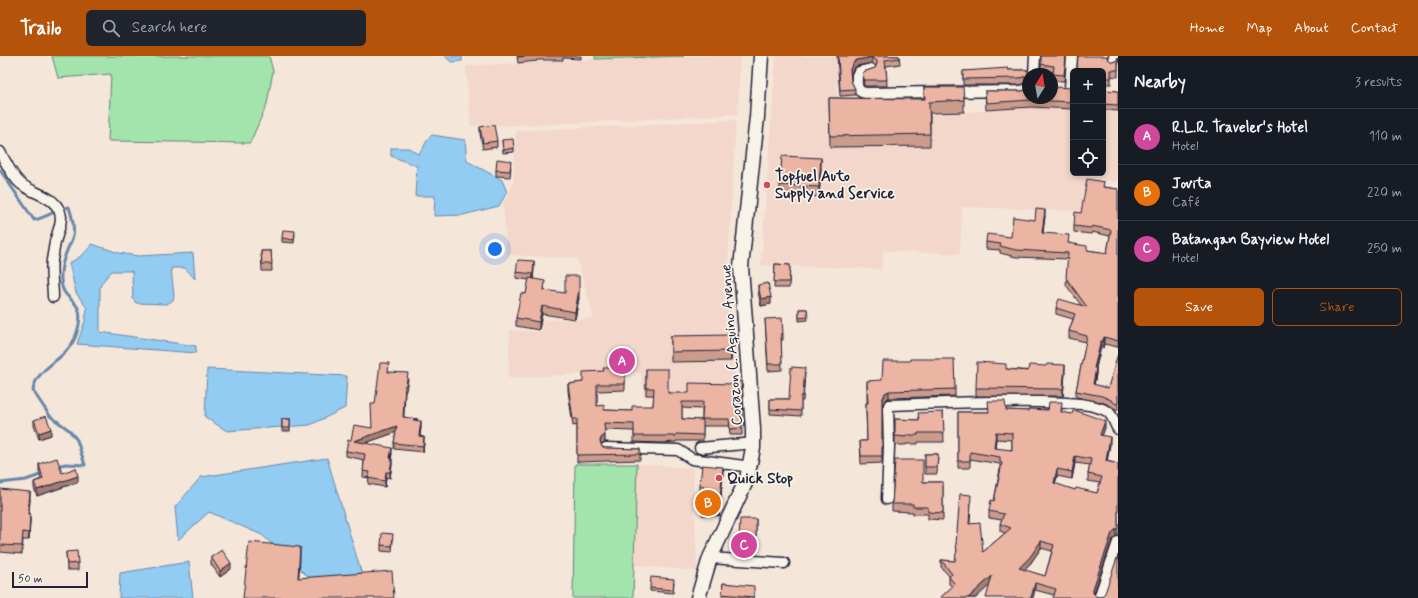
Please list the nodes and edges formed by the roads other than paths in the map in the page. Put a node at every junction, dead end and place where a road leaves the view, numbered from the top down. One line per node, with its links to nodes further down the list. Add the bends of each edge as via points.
1 (761, 56): 13 (main road, Corazon C. Aquino Avenue, via 741,267)
2 (1035, 56): 4 (street)
3 (1072, 56): 5 (street)
4 (1034, 68)
5 (1072, 68)
6 (871, 69): 9 (street, via 857,75 857,89 860,92)
7 (1058, 87): 8 (street)
8 (1070, 88)
9 (1022, 90)
10 (0, 152): 11 (street, via 20,184 52,201 61,217 52,262)
11 (53, 297)
12 (1118, 429): 17 (street, via 1112,415 1106,411 1070,403 1002,401 889,405)
13 (754, 443): 15 (street); 16 (main road, Corazon C. Aquino Avenue)
14 (606, 448): 16 (street, via 678,450 692,459)
15 (700, 448)
16 (751, 467): 19 (main road, Corazon C. Aquino Avenue)
17 (887, 499)
18 (1118, 542): 22 (street)
19 (710, 558): 20 (street); 21 (main road, Corazon C. Aquino Avenue)
20 (784, 563)
21 (698, 598)
22 (1099, 598)

